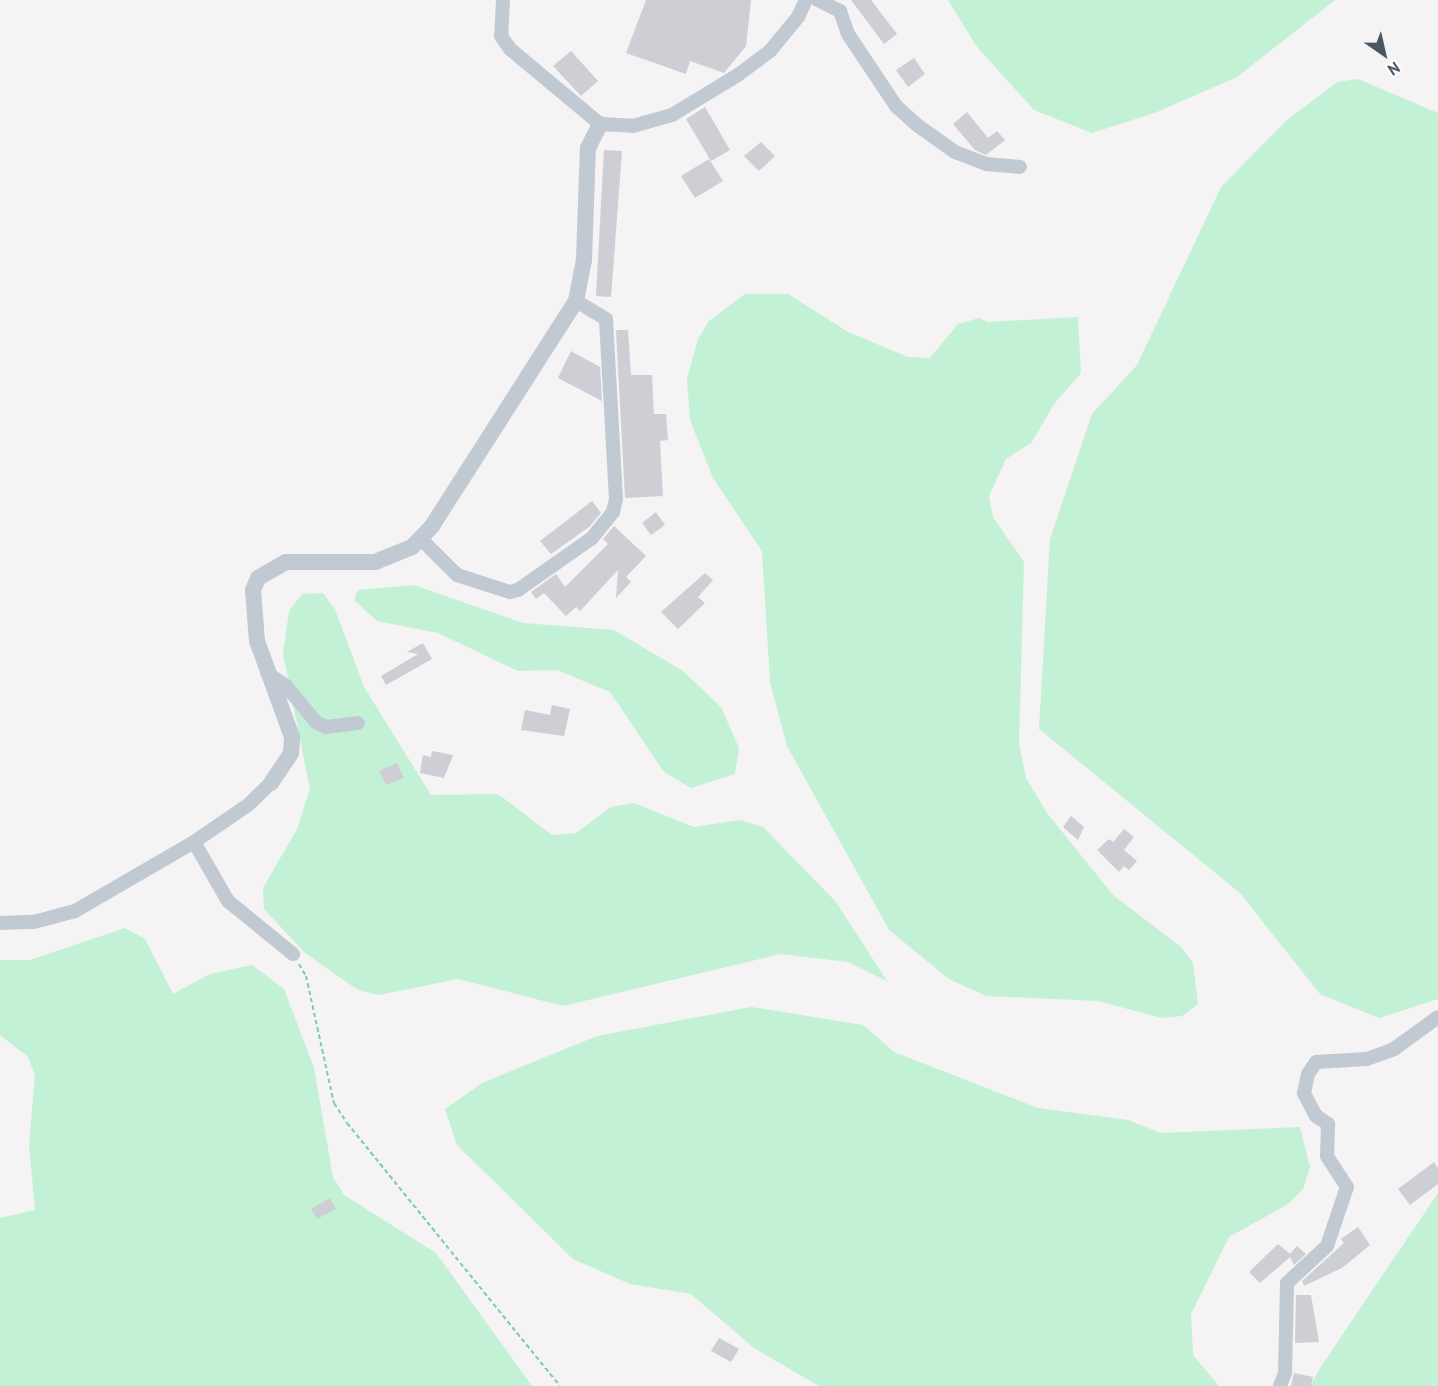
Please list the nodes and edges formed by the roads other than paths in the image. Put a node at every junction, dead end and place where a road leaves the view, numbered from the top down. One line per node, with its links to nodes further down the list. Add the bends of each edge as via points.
1 (503, 0): 4 (street, via 501,36 510,49)
2 (806, 0): 4 (street, via 798,17 770,51 672,115 633,126)
3 (818, 0): 5 (street, via 840,11 848,34 896,106 917,125 955,152 986,164)
4 (600, 124): 6 (street, via 588,148 584,260)
5 (1020, 167)
6 (576, 301): 7 (street); 7 (street, via 606,319 616,499 613,512 592,538 510,592 457,575)
7 (421, 538): 8 (street, via 375,562 286,562 258,578 253,590 254,619)
8 (267, 673): 9 (street, via 286,686 316,722 326,728); 10 (street, via 292,737 291,753)
9 (358, 723)
10 (272, 783): 11 (street, via 248,805)
11 (194, 842): 12 (street, via 75,911 34,922); 13 (street, via 228,901)
12 (0, 923)
13 (293, 954)
14 (1438, 1017): 15 (street, via 1394,1049 1366,1059 1316,1062 1308,1074 1304,1093 1316,1116 1328,1124 1327,1156 1347,1187 1327,1246 1287,1283 1285,1373)
15 (1280, 1386)

